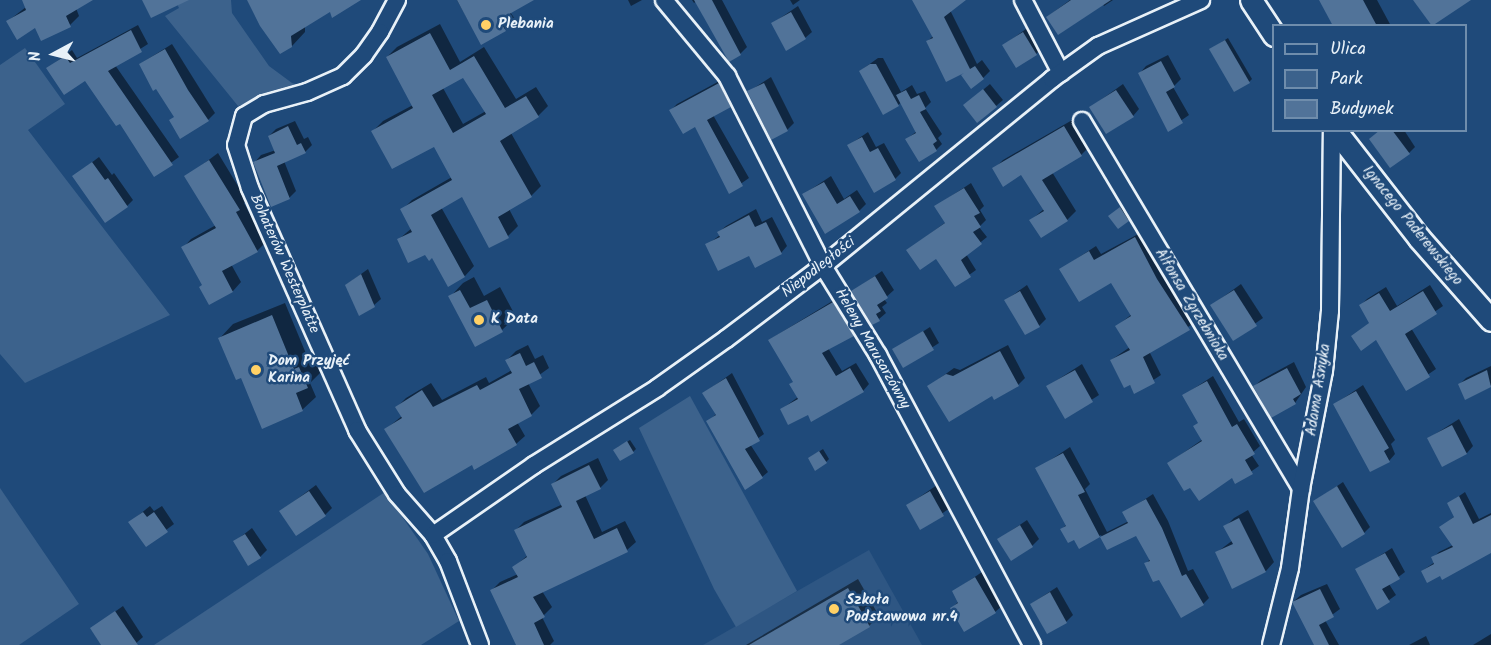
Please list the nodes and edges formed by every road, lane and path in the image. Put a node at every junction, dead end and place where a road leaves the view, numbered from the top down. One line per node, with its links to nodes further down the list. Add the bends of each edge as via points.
1 (397, 0): 14 (street, Bohaterów Westerplatte, via 364,55 343,76 307,92 264,104 244,116 236,145 250,188 357,430 397,494)
2 (664, 0): 11 (street, Heleny Marusarzówny, via 727,76)
3 (1023, 0): 7 (street)
4 (1201, 0): 7 (street, Niepodległości, via 1098,46)
5 (1251, 0): 6 (street)
6 (1272, 32)
7 (1061, 73): 11 (street, Niepodległości)
8 (1082, 122): 13 (street, Alfonsa Zgrzebnioka)
9 (1334, 132): 13 (street, Adama Asnyka, via 1330,311 1324,371)
10 (1336, 132): 12 (street, Ignacego Paderewskiego, via 1419,238)
11 (823, 266): 14 (street, Niepodległości, via 657,388 534,465); 16 (street, Heleny Marusarzówny, via 878,354)
12 (1491, 320)
13 (1301, 489): 17 (street, Adama Asnyka, via 1290,568)
14 (433, 536): 15 (street, Bohaterów Westerplatte, via 448,561)
15 (480, 645)
16 (1032, 645)
17 (1271, 645)

